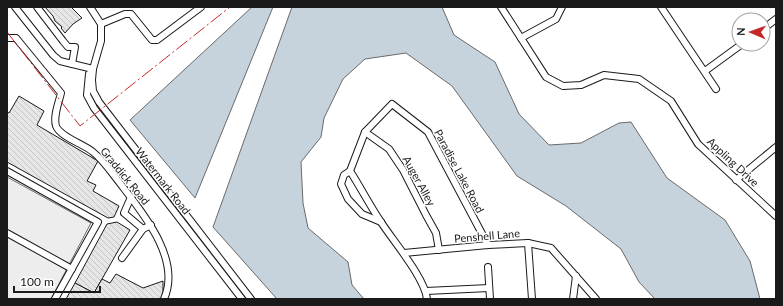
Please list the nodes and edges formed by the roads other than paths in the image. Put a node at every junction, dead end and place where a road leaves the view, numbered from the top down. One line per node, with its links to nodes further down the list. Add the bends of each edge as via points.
1 (14, 7): 12 (street, via 53,55 60,61)
2 (37, 7): 12 (street, via 63,41 68,46 75,47)
3 (90, 7): 8 (street)
4 (201, 7): 8 (street, via 157,40 152,40 131,14)
5 (501, 7): 10 (street, Appling Drive)
6 (562, 7): 10 (street, via 556,19)
7 (661, 7): 14 (street)
8 (101, 24): 13 (street, Watermark Road, via 101,41)
9 (7, 38): 21 (street, Graddick Road, via 16,38 61,93 56,126 61,132 93,151)
10 (521, 38): 20 (street, Appling Drive, via 546,77 563,86 581,85 604,75 639,79 671,101 698,144)
11 (731, 52): 14 (street)
12 (72, 64): 13 (street)
13 (93, 69): 39 (street, Watermark Road, via 88,75 87,95 94,108); 40 (street, Watermark Road, via 93,91 99,102)
14 (704, 71): 15 (street)
15 (716, 88)
16 (365, 132): 19 (street, Paradise Lake Road); 28 (street, Paradise Lake Road, via 392,104 428,132); 29 (street, Auger Alley, via 389,149 403,170 436,233)
17 (776, 147): 20 (street)
18 (7, 171): 33 (street, via 98,222)
19 (350, 172): 23 (street); 23 (street, Paradise Lake Road, via 344,175 341,184 348,199 362,214)
20 (736, 180): 22 (street, Appling Drive)
21 (131, 197): 24 (street, Graddick Road); 25 (street, via 124,213)
22 (776, 216)
23 (381, 222): 30 (street)
24 (151, 225): 25 (street); 38 (street, Graddick Road, via 166,260 169,277)
25 (143, 229): 31 (street)
26 (7, 233): 33 (street)
27 (528, 243): 28 (street, Penshell Lane); 34 (street, Penshell Lane, via 551,248); 43 (street)
28 (488, 245): 29 (street, Penshell Lane)
29 (439, 250): 30 (street, Penshell Lane)
30 (404, 254): 36 (street)
31 (122, 258)
32 (488, 267): 35 (street)
33 (72, 269): 37 (street)
34 (576, 276): 44 (street); 45 (street, Penshell Lane)
35 (489, 288): 36 (street); 42 (street)
36 (426, 291): 41 (street)
37 (55, 299)
38 (164, 299)
39 (242, 299)
40 (251, 299)
41 (427, 299)
42 (490, 299)
43 (532, 299)
44 (573, 299)
45 (596, 299)

